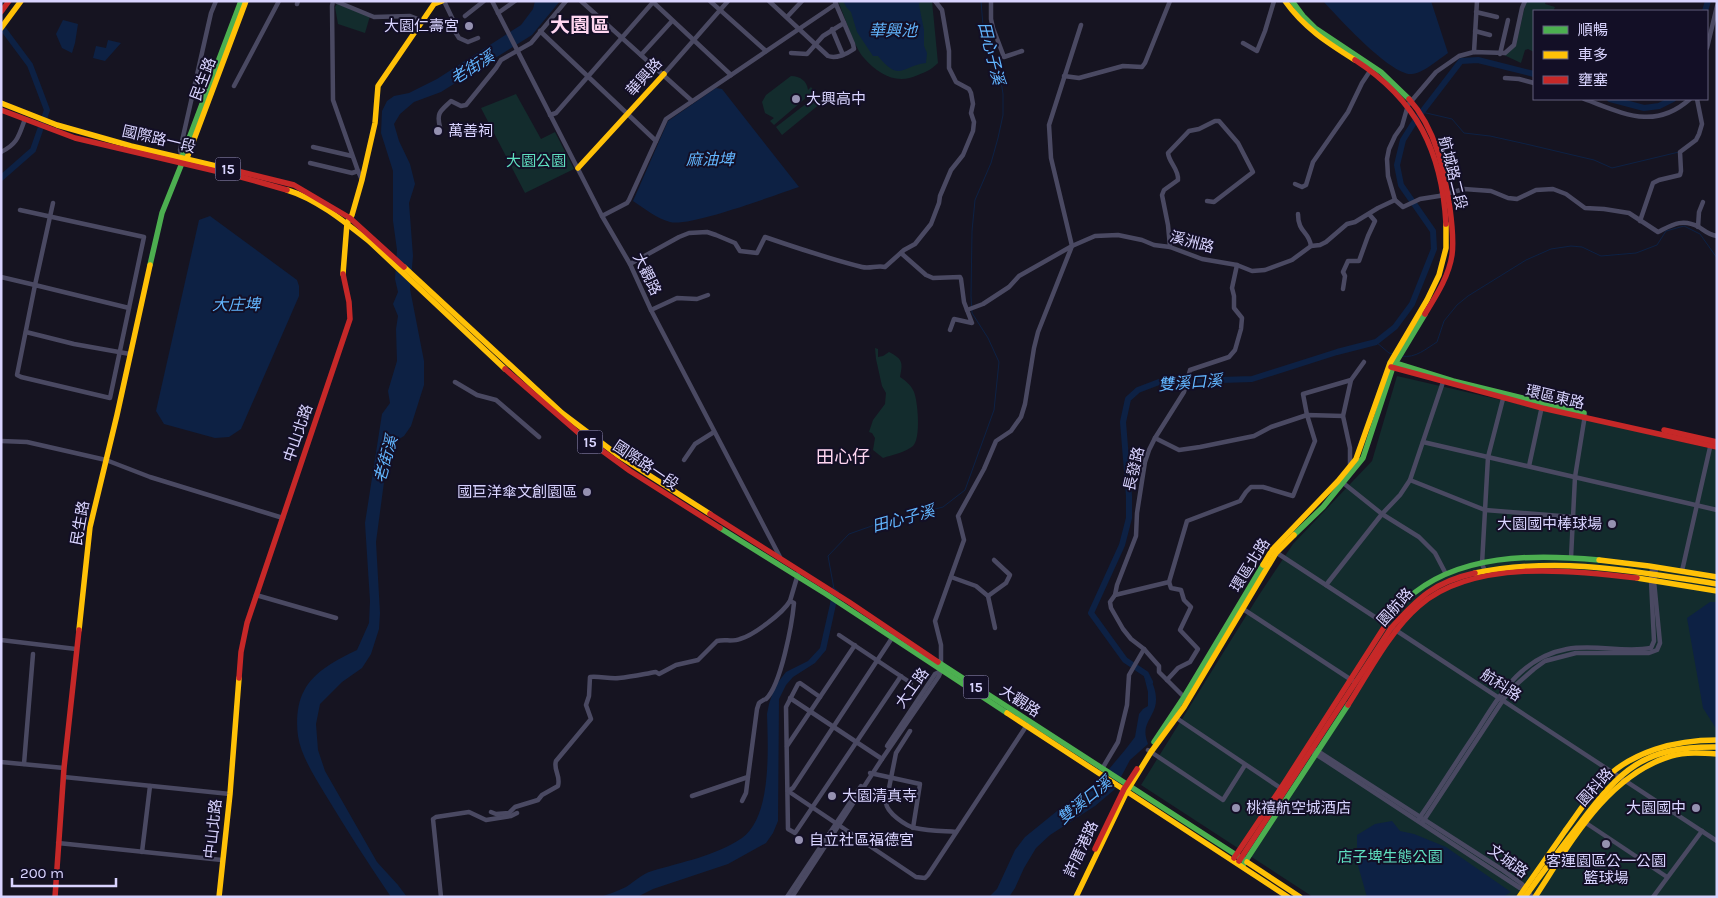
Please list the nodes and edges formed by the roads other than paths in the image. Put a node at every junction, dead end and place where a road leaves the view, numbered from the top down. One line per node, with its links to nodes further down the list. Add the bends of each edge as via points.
1 (9, 1): 32 (main road)
2 (21, 1): 43 (main road)
3 (216, 1): 87 (street, via 182,140)
4 (241, 1): 87 (main road, 民生路)
5 (246, 1): 87 (main road, 民生路)
6 (279, 1): 70 (street)
7 (334, 1): 39 (street, via 374,17 410,16); 86 (street, via 332,92)
8 (427, 1): 29 (main road)
9 (443, 1): 29 (main road); 50 (street, via 459,38 468,42)
10 (484, 1): 35 (street)
11 (492, 1): 34 (street, 大觀路)
12 (515, 1): 34 (street)
13 (566, 1): 47 (street)
14 (582, 1): 49 (street)
15 (710, 1): 31 (street)
16 (728, 1): 31 (street, 華興路)
17 (769, 1): 37 (street)
18 (802, 1): 37 (street)
19 (935, 1): 112 (street, via 942,10 949,68 956,82 969,89 973,99 973,131 963,154 951,170 931,224 915,244)
20 (991, 1): 56 (street, via 991,19 1004,57)
21 (1170, 1): 67 (street, via 1142,66 1123,66 1079,78)
22 (1274, 1): 52 (street, via 1257,51)
23 (1285, 1): 63 (main road, 航城路二段, via 1308,29)
24 (1292, 1): 76 (main road, 航城路二段, via 1315,28 1381,72)
25 (1477, 1): 33 (street)
26 (1525, 1): 60 (street, via 1514,45)
27 (653, 2): 40 (street); 49 (street)
28 (835, 2): 41 (street); 44 (street)
29 (434, 4): 39 (main road, 中山北路)
30 (1717, 6): 54 (street)
31 (720, 11): 51 (street, 華興路); 57 (street)
32 (1, 12)
33 (1476, 12): 36 (street); 46 (street)
34 (498, 13): 55 (street, 大觀路)
35 (465, 16)
36 (1497, 17)
37 (787, 18): 44 (street)
38 (1508, 20): 60 (street)
39 (422, 21): 91 (main road, 中山北路, via 378,86 375,123)
40 (672, 21): 51 (street); 61 (street)
41 (844, 23): 45 (street); 62 (street, via 854,49)
42 (1081, 25): 67 (street)
43 (1, 28)
44 (799, 29): 53 (street); 57 (street)
45 (832, 29): 53 (street); 62 (street)
46 (1475, 31): 48 (street); 58 (street)
47 (540, 32): 55 (street, via 530,43); 66 (street)
48 (1490, 35)
49 (622, 37): 61 (street); 66 (street)
50 (478, 38)
51 (693, 41): 64 (street, 華興路); 65 (street)
52 (1243, 43)
53 (816, 44): 59 (street, via 807,54); 62 (street, via 828,56)
54 (1708, 44)
55 (516, 49): 80 (street, 大觀路); 82 (street, via 501,60 464,106 451,101 438,114)
56 (1022, 51)
57 (766, 52): 65 (street)
58 (1474, 52): 60 (street); 76 (street, via 1459,56 1436,72)
59 (790, 53)
60 (1500, 54)
61 (641, 55): 64 (street)
62 (843, 55)
63 (1370, 71): 77 (main road, 航城路二段, via 1389,86); 92 (street, via 1348,112 1313,162 1306,185)
64 (664, 74): 74 (street); 79 (main road, 華興路)
65 (731, 75): 74 (street)
66 (588, 76): 79 (street); 80 (street, via 556,113)
67 (1064, 76): 109 (street, via 1049,131 1051,158)
68 (1505, 78): 69 (street)
69 (1533, 83)
70 (234, 86)
71 (1587, 100): 72 (street, via 1620,113 1652,117 1666,115)
72 (1689, 100)
73 (1697, 100): 104 (street, via 1702,124 1696,140 1680,152 1680,175 1653,183)
74 (692, 101): 83 (street, via 666,118)
75 (1, 103): 81 (main road, 15)
76 (1413, 104): 77 (street); 93 (main road, 航城路二段, via 1438,152)
77 (1408, 108): 93 (main road, 航城路二段, via 1427,138); 94 (street, via 1387,159)
78 (1, 110): 81 (main road, 15)
79 (628, 113): 83 (street); 89 (main road, 華興路)
80 (550, 115): 89 (street, 大觀路)
81 (25, 116): 85 (street, via 18,140); 87 (main road, 國際路一段 / 15); 87 (main road, 國際路一段 / 15, via 65,134)
82 (440, 127)
83 (656, 141): 102 (street, via 627,203)
84 (313, 147): 86 (street)
85 (1, 152)
86 (352, 156): 90 (street)
87 (183, 160): 103 (main road, 國際路一段 / 15, via 294,185); 108 (main road, 民生路)
88 (310, 163): 90 (street, via 352,173)
89 (578, 168): 102 (street, 大觀路)
90 (358, 171): 91 (street)
91 (362, 180): 103 (main road, 中山北路)
92 (1295, 184)
93 (1445, 194): 94 (street, via 1420,199 1403,207); 104 (street, via 1469,188 1518,199 1536,190 1553,189 1585,208 1624,212); 126 (main road, 航城路二段, via 1453,233 1452,256 1434,299)
94 (1395, 200): 100 (street, 溪洲路)
95 (1207, 201): 111 (street, via 1214,202 1253,172 1238,143 1215,121 1188,131 1168,152 1178,173 1178,180 1162,195)
96 (1703, 202): 105 (street, via 1698,212)
97 (53, 203): 101 (street)
98 (20, 210): 101 (street)
99 (1298, 214): 110 (street, via 1299,226)
100 (1369, 214): 110 (street, 溪洲路, via 1344,226 1326,242); 117 (street, via 1375,222 1359,261 1346,263)
101 (50, 216): 107 (street); 116 (street)
102 (602, 216): 113 (street, 大觀路)
103 (348, 220): 151 (main road, 國際路一段 / 15, via 529,391 582,436 630,471); 157 (main road, 中山北路, via 343,276 350,319)
104 (1640, 221): 105 (street, via 1658,232 1676,223)
105 (1698, 227): 106 (street)
106 (1717, 236)
107 (144, 237): 108 (street); 119 (street)
108 (155, 240): 125 (main road, 民生路)
109 (1072, 246): 111 (street, 溪洲路, via 1106,234); 121 (street, 溪洲路, via 1019,276 1009,287 983,304); 170 (street, via 1038,332 1021,417 1011,431 996,441 958,516 964,540)
110 (1311, 246): 114 (street, 溪洲路, via 1292,260 1265,270 1252,271)
111 (1170, 247): 114 (street, 溪洲路, via 1202,259)
112 (901, 253): 113 (street, via 885,267 865,268 765,237 756,253 740,251 735,243 707,232 679,237); 121 (street, via 933,278 960,277)
113 (630, 264): 120 (street, 大觀路)
114 (1237, 265): 138 (street, via 1232,288 1234,308 1242,318 1235,350 1229,358 1190,370 1184,392)
115 (1, 277): 116 (street)
116 (36, 285): 119 (street); 123 (street)
117 (1343, 289)
118 (708, 295): 120 (street, via 697,299 677,298)
119 (129, 308): 124 (street)
120 (651, 310): 136 (street, 大觀路)
121 (967, 310): 122 (street, via 972,323 954,319)
122 (950, 330)
123 (26, 332): 124 (street); 124 (street, via 17,375 110,398)
124 (120, 351): 125 (street)
125 (130, 354): 144 (main road, 民生路)
126 (1395, 360): 128 (main road, 環區東路); 146 (main road, 環區北路, via 1361,447); 150 (main road, 環區北路, via 1363,458)
127 (1364, 362): 129 (street)
128 (1444, 379): 131 (main road, 環區東路); 140 (street)
129 (1351, 380): 133 (street, via 1303,394); 135 (street)
130 (455, 382): 137 (street, via 477,395 496,400)
131 (1504, 395): 132 (main road, 環區東路); 143 (street)
132 (1542, 405): 134 (main road, 環區東路); 147 (street)
133 (1307, 415): 135 (street, 長發路); 138 (street, 長發路, via 1254,436 1200,447 1179,450); 173 (street, via 1315,441 1294,496 1251,487 1240,501 1187,521)
134 (1585, 415): 141 (main road, 環區東路); 148 (street)
135 (1343, 416): 146 (street)
136 (714, 432): 145 (street, via 695,444); 159 (street, 大觀路)
137 (539, 437)
138 (1155, 438): 178 (street, 長發路, via 1146,462 1136,536)
139 (1, 441): 144 (street, via 27,442)
140 (1423, 442): 143 (street); 149 (street)
141 (1713, 443): 142 (main road, 環區東路); 152 (street)
142 (1717, 446)
143 (1488, 457): 147 (street); 153 (street)
144 (106, 460): 157 (street); 190 (main road, 民生路, via 90,527)
145 (684, 460)
146 (1350, 466): 150 (main road, 環區北路)
147 (1529, 466): 148 (street)
148 (1575, 477): 152 (street); 156 (street)
149 (1410, 480): 153 (street); 155 (street)
150 (1341, 482): 155 (street); 158 (main road, 環區北路)
151 (671, 493): 159 (main road, 國際路一段 / 15); 163 (main road, 國際路一段 / 15)
152 (1696, 505): 154 (street); 167 (street)
153 (1485, 510): 156 (street); 162 (street)
154 (1717, 510)
155 (1382, 514): 168 (street, via 1419,537 1434,553); 175 (street)
156 (1573, 517): 160 (street)
157 (283, 518): 179 (main road, 中山北路)
158 (1274, 551): 175 (street, 航科路); 182 (main road, 環區北路)
159 (780, 558): 163 (street); 165 (main road, 15)
160 (1571, 558): 162 (main road, via 1537,557); 164 (main road)
161 (994, 560): 180 (street, via 1010,575 1006,583)
162 (1482, 564): 166 (street); 168 (main road)
163 (779, 566): 169 (main road, 15)
164 (1654, 567): 167 (main road); 172 (street)
165 (801, 571): 169 (street); 177 (main road, 15)
166 (1485, 571): 172 (main road, 園航路, via 1529,564 1589,565); 185 (main road, 園航路, via 1456,578 1422,595)
167 (1682, 571): 171 (main road)
168 (1446, 574): 185 (main road, via 1406,599)
169 (797, 577): 177 (main road, 15); 181 (street)
170 (951, 577): 180 (street, via 976,586); 194 (street, via 935,622 941,645)
171 (1717, 577)
172 (1653, 578): 174 (main road, 園航路); 176 (main road); 185 (main road, via 1560,570 1490,576 1466,581 1437,593); 202 (street, via 1654,641 1651,648 1584,648 1555,652 1524,669 1507,685)
173 (1169, 582): 178 (street); 196 (street, via 1171,588 1182,590 1184,600 1191,607 1180,630 1198,649 1190,662 1178,668)
174 (1717, 584)
175 (1326, 585): 185 (street, 航科路)
176 (1717, 590)
177 (826, 591): 187 (main road, 大觀路 / 15)
178 (1115, 595): 191 (street, 長發路, via 1110,602 1111,608 1123,630)
179 (256, 596): 183 (street); 231 (main road, 中山北路, via 241,652)
180 (988, 596): 184 (street)
181 (790, 601): 224 (street, via 794,603 792,618 779,674 757,709); 235 (street, via 756,631 739,640 717,641 698,660 659,674 590,677 590,696 586,706 591,719 556,761 560,779 558,786 538,800 515,807 511,812)
182 (1241, 607): 197 (street); 200 (main road, 環區北路); 204 (main road, 環區北路, via 1184,707)
183 (336, 618)
184 (995, 628)
185 (1391, 628): 197 (main road, 園航路); 202 (street, 航科路)
186 (839, 635): 189 (street)
187 (894, 635): 193 (street); 194 (main road, 大觀路 / 15)
188 (1, 640): 190 (street)
189 (854, 645): 193 (street); 199 (street)
190 (76, 649): 219 (main road, 民生路)
191 (1143, 651): 196 (street, 長發路); 220 (street, via 1130,675 1122,728)
192 (33, 654): 217 (street)
193 (877, 660): 195 (street); 206 (street)
194 (941, 668): 205 (main road, 大觀路 / 15); 215 (street, 大工路, via 939,676)
195 (901, 676): 198 (street); 209 (street)
196 (1167, 680): 200 (street, 長發路)
197 (1355, 682): 212 (main road, 園航路)
198 (911, 683)
199 (820, 697): 201 (street, via 800,683); 203 (street)
200 (1184, 697): 204 (main road, 環區北路)
201 (790, 698): 203 (street); 210 (street, via 786,707)
202 (1501, 699): 221 (street, 航科路); 237 (street)
203 (810, 711): 206 (street); 210 (street)
204 (1173, 716): 213 (main road, 環區北路); 218 (street)
205 (1028, 724): 220 (main road, 大觀路 / 15); 242 (street)
206 (833, 727): 209 (street); 229 (street)
207 (910, 730): 226 (street, via 896,753)
208 (1717, 740): 221 (main road, via 1695,739 1659,747)
209 (856, 742): 215 (street); 234 (street)
210 (787, 746): 229 (street)
211 (1717, 747): 225 (main road, 園科路, via 1664,752 1642,762)
212 (1312, 750): 230 (main road, 園航路); 237 (street, 文城路)
213 (1150, 751): 218 (street, via 1224,800); 228 (main road, 環區北路)
214 (1717, 754): 225 (main road, via 1672,756)
215 (881, 758): 222 (street, 大工路)
216 (1, 762): 217 (street)
217 (24, 764): 219 (street)
218 (1246, 765): 230 (street)
219 (64, 768): 223 (main road, 民生路)
220 (1102, 771): 228 (main road, 15)
221 (1612, 772): 225 (street, 航科路); 250 (main road, via 1589,798)
222 (871, 774): 226 (street); 239 (street, 大工路)
223 (64, 777): 227 (street); 244 (main road, 民生路)
224 (748, 777): 232 (street); 233 (street)
225 (1621, 778): 238 (main road); 241 (street, 航科路); 250 (main road, 園科路, via 1601,795)
226 (891, 779): 240 (street, via 886,809); 240 (street, via 920,784)
227 (150, 786): 231 (street); 245 (street)
228 (1125, 787): 247 (main road, 15); 248 (main road, 許厝港路)
229 (788, 791): 234 (street); 234 (street, via 788,829 795,833)
230 (1286, 791): 247 (main road); 247 (main road)
231 (230, 794): 246 (main road, 中山北路)
232 (692, 796)
233 (742, 801)
234 (812, 808): 239 (street)
235 (491, 812)
236 (516, 813): 253 (street, via 486,820 469,812 433,819)
237 (1421, 820): 250 (street, 文城路)
238 (1586, 823): 249 (street); 250 (main road)
239 (838, 825): 242 (street, via 921,878 928,875); 254 (street, 大工路); 255 (street, 大工路)
240 (913, 828): 242 (street)
241 (1702, 831): 243 (street, 航科路); 249 (street)
242 (956, 832)
243 (1717, 841)
244 (58, 844): 245 (street); 251 (main road, 民生路)
245 (142, 852): 246 (street)
246 (222, 860): 252 (main road, 中山北路)
247 (1239, 860): 258 (main road, 15); 259 (main road, 15)
248 (1084, 876): 256 (main road, 許厝港路); 257 (main road, 許厝港路)
249 (1668, 877): 261 (street)
250 (1529, 894): 260 (main road)
251 (55, 897)
252 (219, 897)
253 (441, 897)
254 (787, 897)
255 (792, 897)
256 (1071, 897)
257 (1076, 897)
258 (1288, 897)
259 (1300, 897)
260 (1518, 897)
261 (1653, 897)

